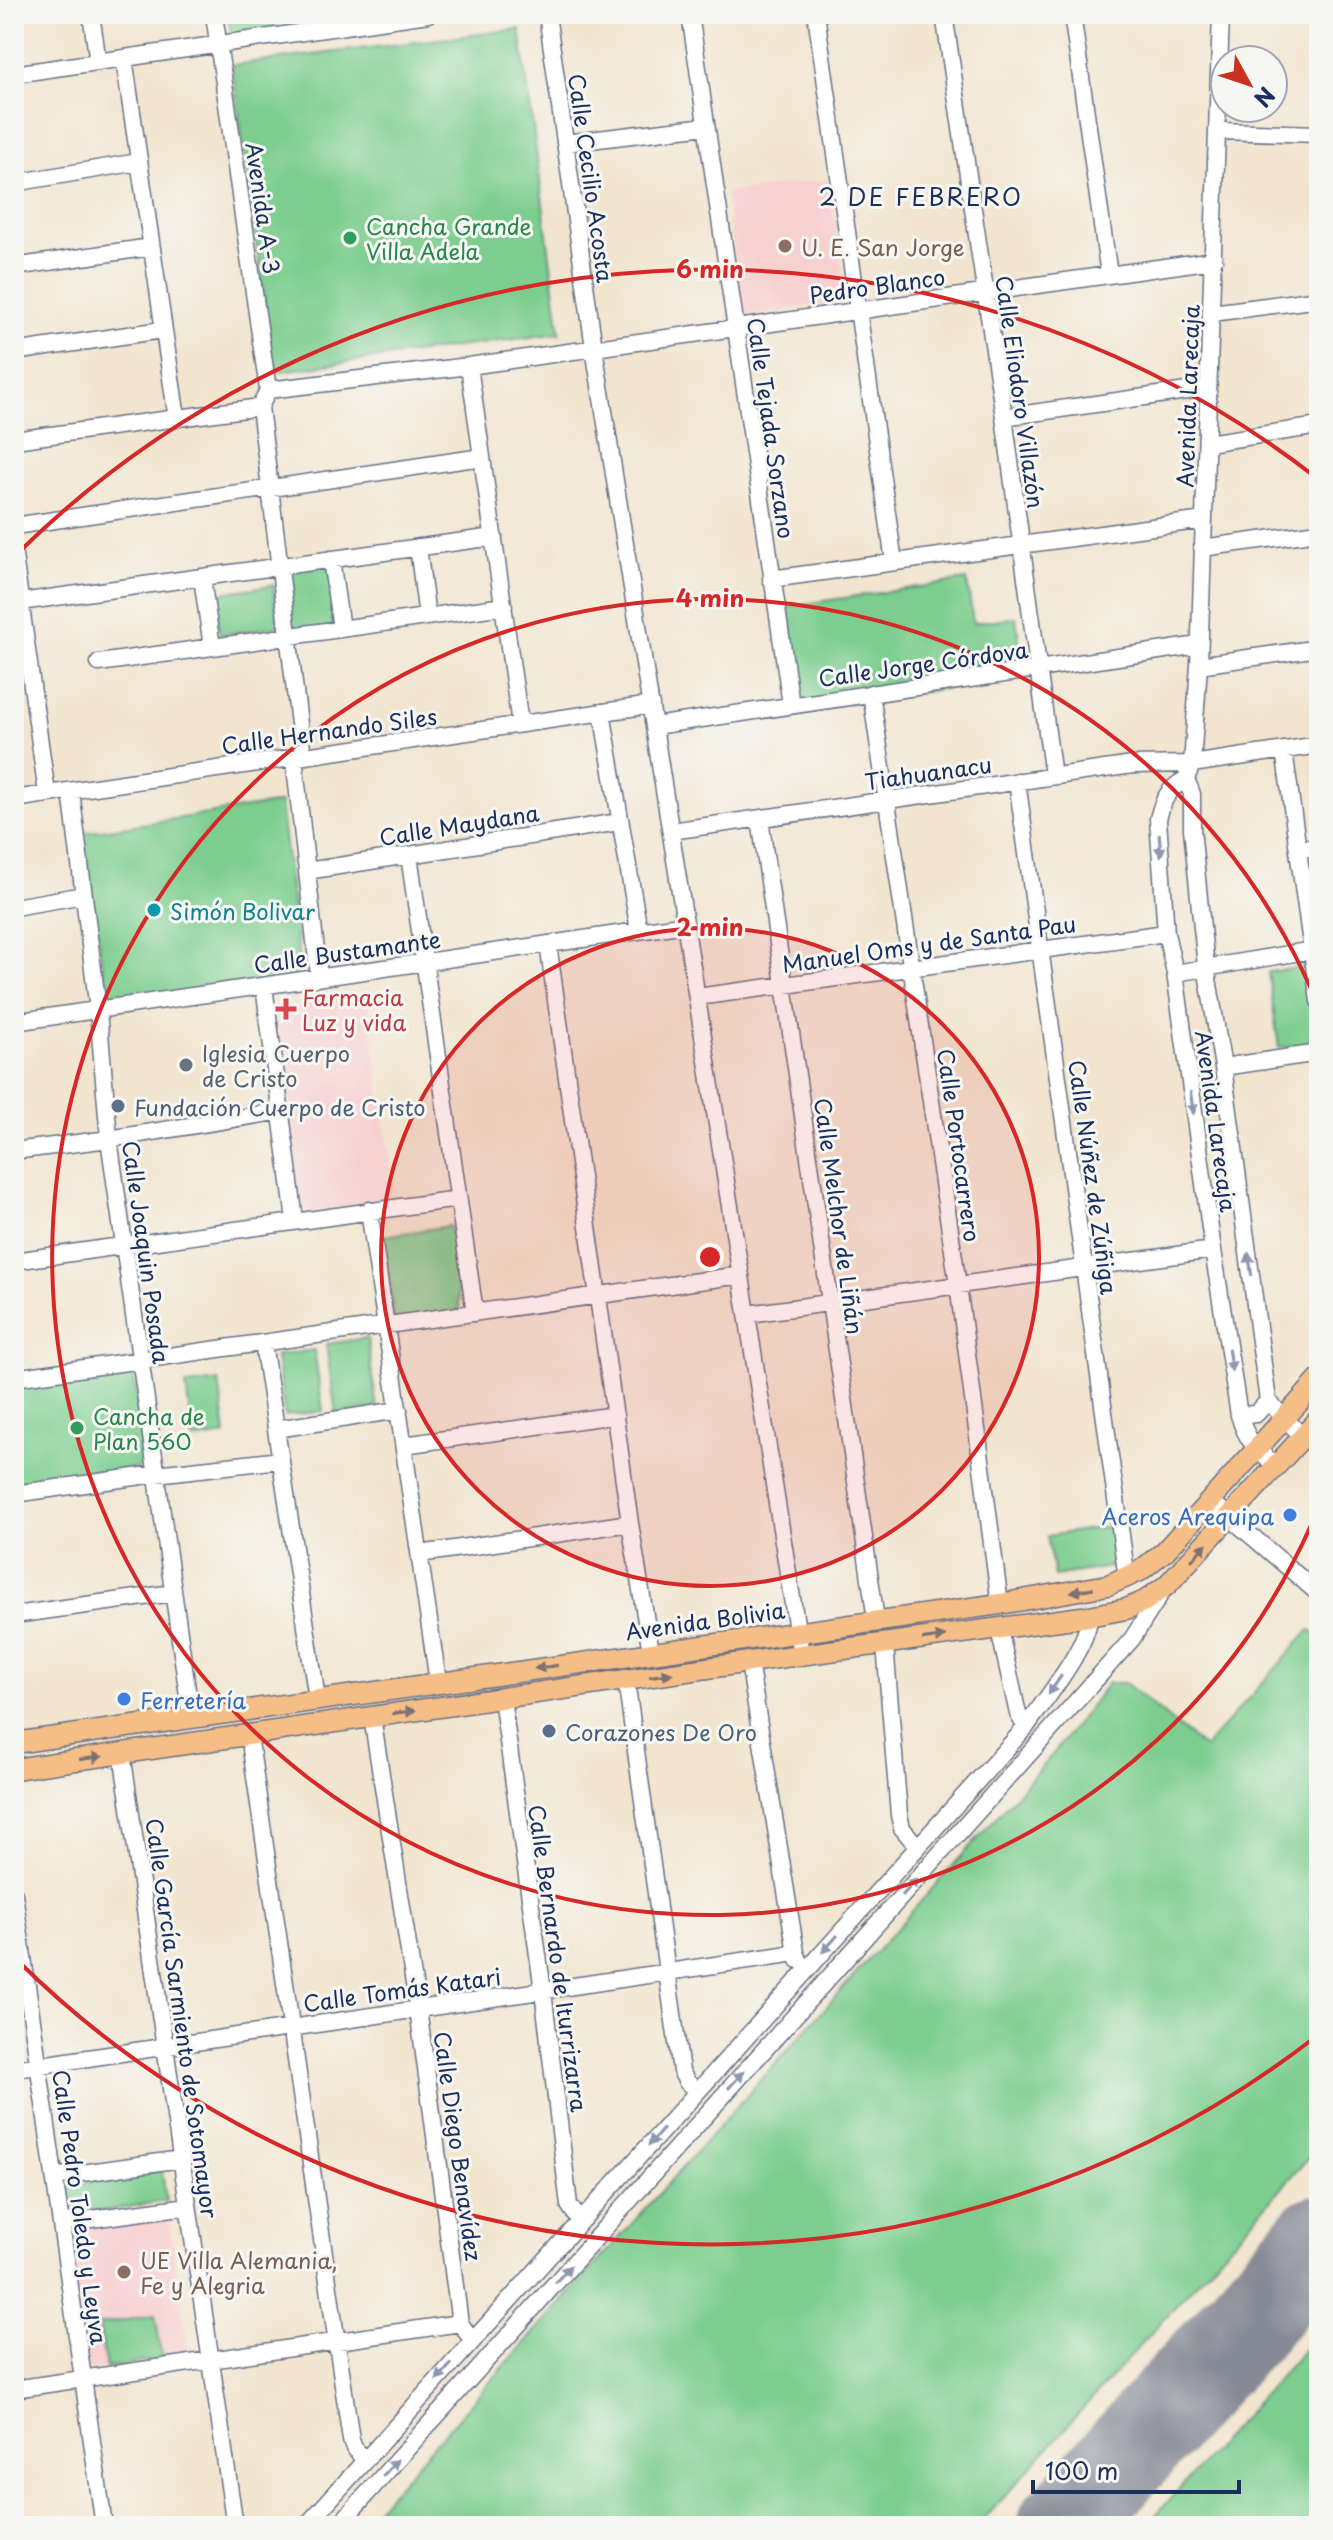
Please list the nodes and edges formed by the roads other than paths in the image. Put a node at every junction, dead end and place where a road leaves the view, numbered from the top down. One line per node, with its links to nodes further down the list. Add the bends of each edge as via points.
1 (91, 14): 13 (street)
2 (214, 14): 11 (street, Avenida A-3)
3 (428, 14): 10 (street)
4 (547, 14): 18 (street, Calle Cecilio Acosta)
5 (690, 14): 15 (street, Calle Tejada Sorzano)
6 (816, 14): 28 (street)
7 (944, 14): 26 (street, Calle Eliodoro Villazón)
8 (1072, 14): 24 (street)
9 (1221, 14): 16 (street, Avenida Larecaja)
10 (318, 22): 11 (street)
11 (218, 45): 12 (street); 36 (street, Avenida A-3)
12 (124, 58): 13 (street); 19 (street)
13 (98, 62): 14 (street)
14 (14, 74)
15 (706, 126): 18 (street); 30 (street, Calle Tejada Sorzano)
16 (1218, 131): 17 (street); 22 (street, Avenida Larecaja)
17 (1319, 134)
18 (565, 143): 32 (street, Calle Cecilio Acosta)
19 (138, 162): 20 (street); 21 (street)
20 (14, 183)
21 (151, 247): 23 (street); 31 (street)
22 (1214, 260): 24 (street, Pedro Blanco); 29 (street, Avenida Larecaja)
23 (14, 267)
24 (1109, 275): 26 (street, Pedro Blanco)
25 (1319, 291): 27 (street)
26 (984, 292): 28 (street, Pedro Blanco); 38 (street, Calle Eliodoro Villazón)
27 (1319, 299): 29 (street)
28 (858, 310): 30 (street, Pedro Blanco); 54 (street)
29 (1212, 313): 35 (street, Avenida Larecaja)
30 (735, 328): 32 (street, Pedro Blanco); 57 (street, Calle Tejada Sorzano)
31 (162, 330): 33 (street); 39 (street)
32 (594, 348): 34 (street, Pedro Blanco); 70 (street, Calle Cecilio Acosta)
33 (14, 352)
34 (469, 366): 36 (street, Pedro Blanco); 43 (street)
35 (1208, 388): 38 (street); 42 (street, Avenida Larecaja)
36 (268, 390): 37 (street)
37 (260, 407): 39 (street); 44 (street)
38 (1004, 417): 49 (street, Calle Eliodoro Villazón)
39 (177, 419): 41 (street)
40 (1319, 426): 42 (street)
41 (14, 440)
42 (1207, 443): 45 (street, Avenida Larecaja)
43 (482, 457): 44 (street); 48 (street)
44 (268, 489): 46 (street); 55 (street)
45 (1204, 520): 49 (street); 51 (street, Avenida Larecaja)
46 (14, 526)
47 (1319, 532): 51 (street)
48 (494, 537): 50 (street); 59 (street)
49 (1020, 545): 54 (street); 68 (street, Calle Eliodoro Villazón)
50 (418, 547): 53 (street); 60 (street)
51 (1202, 548): 63 (street, Avenida Larecaja)
52 (14, 556): 58 (street)
53 (331, 559): 55 (street); 61 (street)
54 (894, 562): 57 (street)
55 (280, 566): 56 (street); 62 (street)
56 (202, 578): 58 (street); 64 (street)
57 (771, 579): 71 (street, Calle Tejada Sorzano)
58 (20, 602): 82 (street)
59 (504, 606): 60 (street); 73 (street)
60 (427, 617): 61 (street)
61 (341, 629): 62 (street)
62 (289, 637): 64 (street); 77 (street)
63 (1199, 645): 67 (street, Avenida Larecaja); 68 (street, Calle Jorge Córdova)
64 (212, 647): 66 (street)
65 (1319, 648): 67 (street)
66 (99, 663)
67 (1199, 665): 78 (street, Avenida Larecaja)
68 (1038, 669): 69 (street, Calle Jorge Córdova); 79 (street, Calle Eliodoro Villazón)
69 (871, 693): 71 (street, Calle Jorge Córdova); 84 (street, Calle Portocarrero)
70 (651, 705): 72 (street, Calle Hernando Siles); 74 (street, Calle Cecilio Acosta)
71 (791, 705): 74 (street, Calle Jorge Córdova)
72 (602, 712): 73 (street, Calle Hernando Siles); 86 (street)
73 (520, 724): 77 (street, Calle Hernando Siles)
74 (654, 726): 87 (street, Calle Cecilio Acosta)
75 (1319, 745): 76 (street, Tiahuanacu)
76 (1284, 750): 78 (street, Tiahuanacu); 89 (street)
77 (298, 757): 81 (street, Calle Hernando Siles); 91 (street)
78 (1189, 772): 79 (street, Tiahuanacu, via 1133,765); 96 (street, Avenida Larecaja, one-way to 96, via 1173,786 1158,819); 101 (street, Avenida Larecaja)
79 (1053, 776): 80 (street, Tiahuanacu)
80 (1017, 781): 84 (street, Tiahuanacu); 98 (street, Calle Núñez de Zúñiga)
81 (71, 791): 82 (street, Calle Hernando Siles); 92 (street, Calle Joaquin Posada)
82 (47, 794): 83 (street, Calle Hernando Siles)
83 (14, 799)
84 (886, 800): 85 (street, Tiahuanacu); 102 (street, Calle Portocarrero)
85 (760, 819): 87 (street, Tiahuanacu); 105 (street, Calle Melchor de Liñán)
86 (619, 822): 90 (street, Calle Maydana); 95 (street)
87 (671, 831): 94 (street, Calle Cecilio Acosta)
88 (1319, 847): 89 (street)
89 (1298, 849): 99 (street)
90 (409, 855): 91 (street, Calle Maydana); 100 (street)
91 (307, 871): 104 (street)
92 (84, 895): 93 (street); 109 (street, Calle Joaquin Posada)
93 (14, 907)
94 (686, 924): 95 (street, Calle Bustamante); 107 (street, Calle Cecilio Acosta)
95 (639, 931): 97 (street, Calle Bustamante)
96 (1166, 933): 98 (street, Manuel Oms y de Santa Pau); 103 (street, Avenida Larecaja)
97 (548, 944): 100 (street, Calle Bustamante); 125 (street)
98 (1040, 950): 102 (street, Manuel Oms y de Santa Pau); 122 (street, Calle Núñez de Zúñiga)
99 (1315, 950): 101 (street); 108 (street)
100 (425, 962): 104 (street, Calle Bustamante); 116 (street)
101 (1206, 967): 103 (street); 112 (street, Avenida Larecaja)
102 (911, 968): 105 (street, Manuel Oms y de Santa Pau); 124 (street, Calle Portocarrero)
103 (1175, 973): 120 (street, Avenida Larecaja, one-way to 120)
104 (319, 977): 106 (street, Calle Bustamante)
105 (784, 985): 107 (street, Manuel Oms y de Santa Pau); 126 (street, Calle Melchor de Liñán)
106 (264, 986): 109 (street, Calle Bustamante); 113 (street)
107 (697, 997): 123 (street, Calle Cecilio Acosta)
108 (1319, 1001)
109 (98, 1010): 110 (street, Calle Bustamante); 114 (street, Calle Joaquin Posada)
110 (14, 1022)
111 (1319, 1053): 112 (street)
112 (1223, 1067): 134 (street, Avenida Larecaja, one-way to 112)
113 (282, 1111): 114 (street); 118 (street)
114 (109, 1139): 115 (street); 119 (street, Calle Joaquin Posada)
115 (14, 1151)
116 (458, 1199): 117 (street); 127 (street)
117 (369, 1210): 118 (street); 129 (street)
118 (295, 1220): 119 (street)
119 (123, 1245): 121 (street); 131 (street, Calle Joaquin Posada)
120 (1213, 1250): 122 (street); 137 (street, Avenida Larecaja, one-way to 137)
121 (14, 1261)
122 (1084, 1268): 124 (street); 152 (street, Calle Núñez de Zúñiga)
123 (741, 1275): 125 (street); 128 (street, Calle Cecilio Acosta)
124 (958, 1285): 126 (street); 156 (street, Calle Portocarrero)
125 (598, 1296): 127 (street); 136 (street)
126 (830, 1303): 128 (street); 159 (street, Calle Melchor de Liñán)
127 (475, 1313): 129 (street)
128 (748, 1314): 161 (street, Calle Cecilio Acosta)
129 (386, 1325): 130 (street); 135 (street)
130 (263, 1343): 131 (street); 140 (street)
131 (139, 1360): 132 (street); 146 (street, Calle Joaquin Posada)
132 (14, 1378)
133 (1319, 1380): 138 (main road, Avenida Bolivia)
134 (1268, 1401): 137 (street, via 1256,1414); 138 (street)
135 (399, 1410): 140 (street); 142 (street)
136 (615, 1415): 142 (street); 150 (street)
137 (1239, 1415): 143 (street, Avenida Larecaja)
138 (1284, 1419): 141 (street); 143 (main road, Avenida Bolivia)
139 (1319, 1419): 141 (main road)
140 (276, 1429): 144 (street)
141 (1303, 1437): 145 (main road)
142 (404, 1445): 151 (street)
143 (1256, 1450): 145 (street, Avenida Larecaja); 148 (main road, Avenida Bolivia)
144 (281, 1460): 146 (street); 169 (street)
145 (1277, 1466): 149 (main road)
146 (156, 1474): 147 (street); 154 (street, Calle Joaquin Posada)
147 (14, 1494)
148 (1211, 1501): 149 (street); 152 (main road, Avenida Bolivia, via 1165,1551)
149 (1230, 1517): 153 (main road, one-way to 149); 155 (street)
150 (630, 1523): 151 (street); 163 (street)
151 (420, 1554): 167 (street)
152 (1127, 1579): 156 (main road, Avenida Bolivia, one-way to 156)
153 (1167, 1585): 158 (main road, via 1126,1609); 204 (street, one-way to 153, via 1132,1639)
154 (173, 1593): 157 (street); 170 (street, Calle Joaquin Posada)
155 (1319, 1594)
156 (1000, 1604): 159 (main road, Avenida Bolivia)
157 (14, 1615)
158 (1089, 1616): 160 (main road); 172 (street, one-way to 172, via 1087,1634)
159 (876, 1620): 161 (main road, Avenida Bolivia)
160 (999, 1629): 162 (main road, one-way to 160); 172 (street, via 1018,1714)
161 (798, 1631): 163 (main road, Avenida Bolivia); 164 (street)
162 (885, 1645): 164 (main road); 177 (street, via 899,1815)
163 (651, 1652): 167 (main road, Avenida Bolivia, one-way to 167)
164 (801, 1655): 165 (main road)
165 (749, 1662): 166 (main road, one-way to 165); 179 (street)
166 (626, 1680): 168 (main road); 180 (street)
167 (438, 1682): 169 (main road, Avenida Bolivia)
168 (502, 1698): 171 (main road, one-way to 168); 182 (street, Calle Bernardo de Iturrizarra)
169 (317, 1699): 170 (main road, Avenida Bolivia)
170 (191, 1717): 174 (main road, Avenida Bolivia)
171 (372, 1717): 173 (main road); 183 (street, Calle Diego Benavídez)
172 (1026, 1727): 177 (street)
173 (249, 1735): 175 (main road); 184 (street)
174 (14, 1743)
175 (122, 1753): 176 (main road, one-way to 175); 185 (street, Calle García Sarmiento de Sotomayor)
176 (14, 1769)
177 (917, 1846): 181 (street, one-way to 181)
178 (14, 1894): 186 (street, Calle Pedro Toledo y Leyva)
179 (796, 1953): 180 (street, Calle Tomás Katari); 181 (street)
180 (666, 1972): 182 (street, Calle Tomás Katari); 188 (street, via 681,2071)
181 (806, 1972): 188 (street)
182 (543, 1991): 183 (street, Calle Tomás Katari); 192 (street, Calle Bernardo de Iturrizarra, via 569,2205)
183 (418, 2009): 184 (street, Calle Tomás Katari); 194 (street, Calle Diego Benavídez)
184 (291, 2028): 185 (street, Calle Tomás Katari); 196 (street)
185 (164, 2047): 186 (street, Calle Tomás Katari); 189 (street, Calle García Sarmiento de Sotomayor)
186 (38, 2065): 187 (street, Calle Tomás Katari); 190 (street, Calle Pedro Toledo y Leyva)
187 (14, 2069)
188 (697, 2091): 192 (street, one-way to 192)
189 (181, 2159): 190 (street); 191 (street, Calle García Sarmiento de Sotomayor)
190 (54, 2177): 193 (street, Calle Pedro Toledo y Leyva)
191 (188, 2206): 193 (street); 197 (street, Calle García Sarmiento de Sotomayor)
192 (580, 2221): 195 (street)
193 (61, 2223): 198 (street, Calle Pedro Toledo y Leyva)
194 (460, 2323): 195 (street, Calle Diego Benavídez); 196 (street)
195 (472, 2340): 200 (street, one-way to 200)
196 (336, 2342): 197 (street); 200 (street, via 351,2440)
197 (211, 2360): 198 (street); 202 (street, Calle García Sarmiento de Sotomayor)
198 (83, 2379): 199 (street); 201 (street, Calle Pedro Toledo y Leyva)
199 (14, 2389)
200 (365, 2460): 203 (street)
201 (104, 2526)
202 (235, 2526)
203 (306, 2526)
204 (338, 2526)

